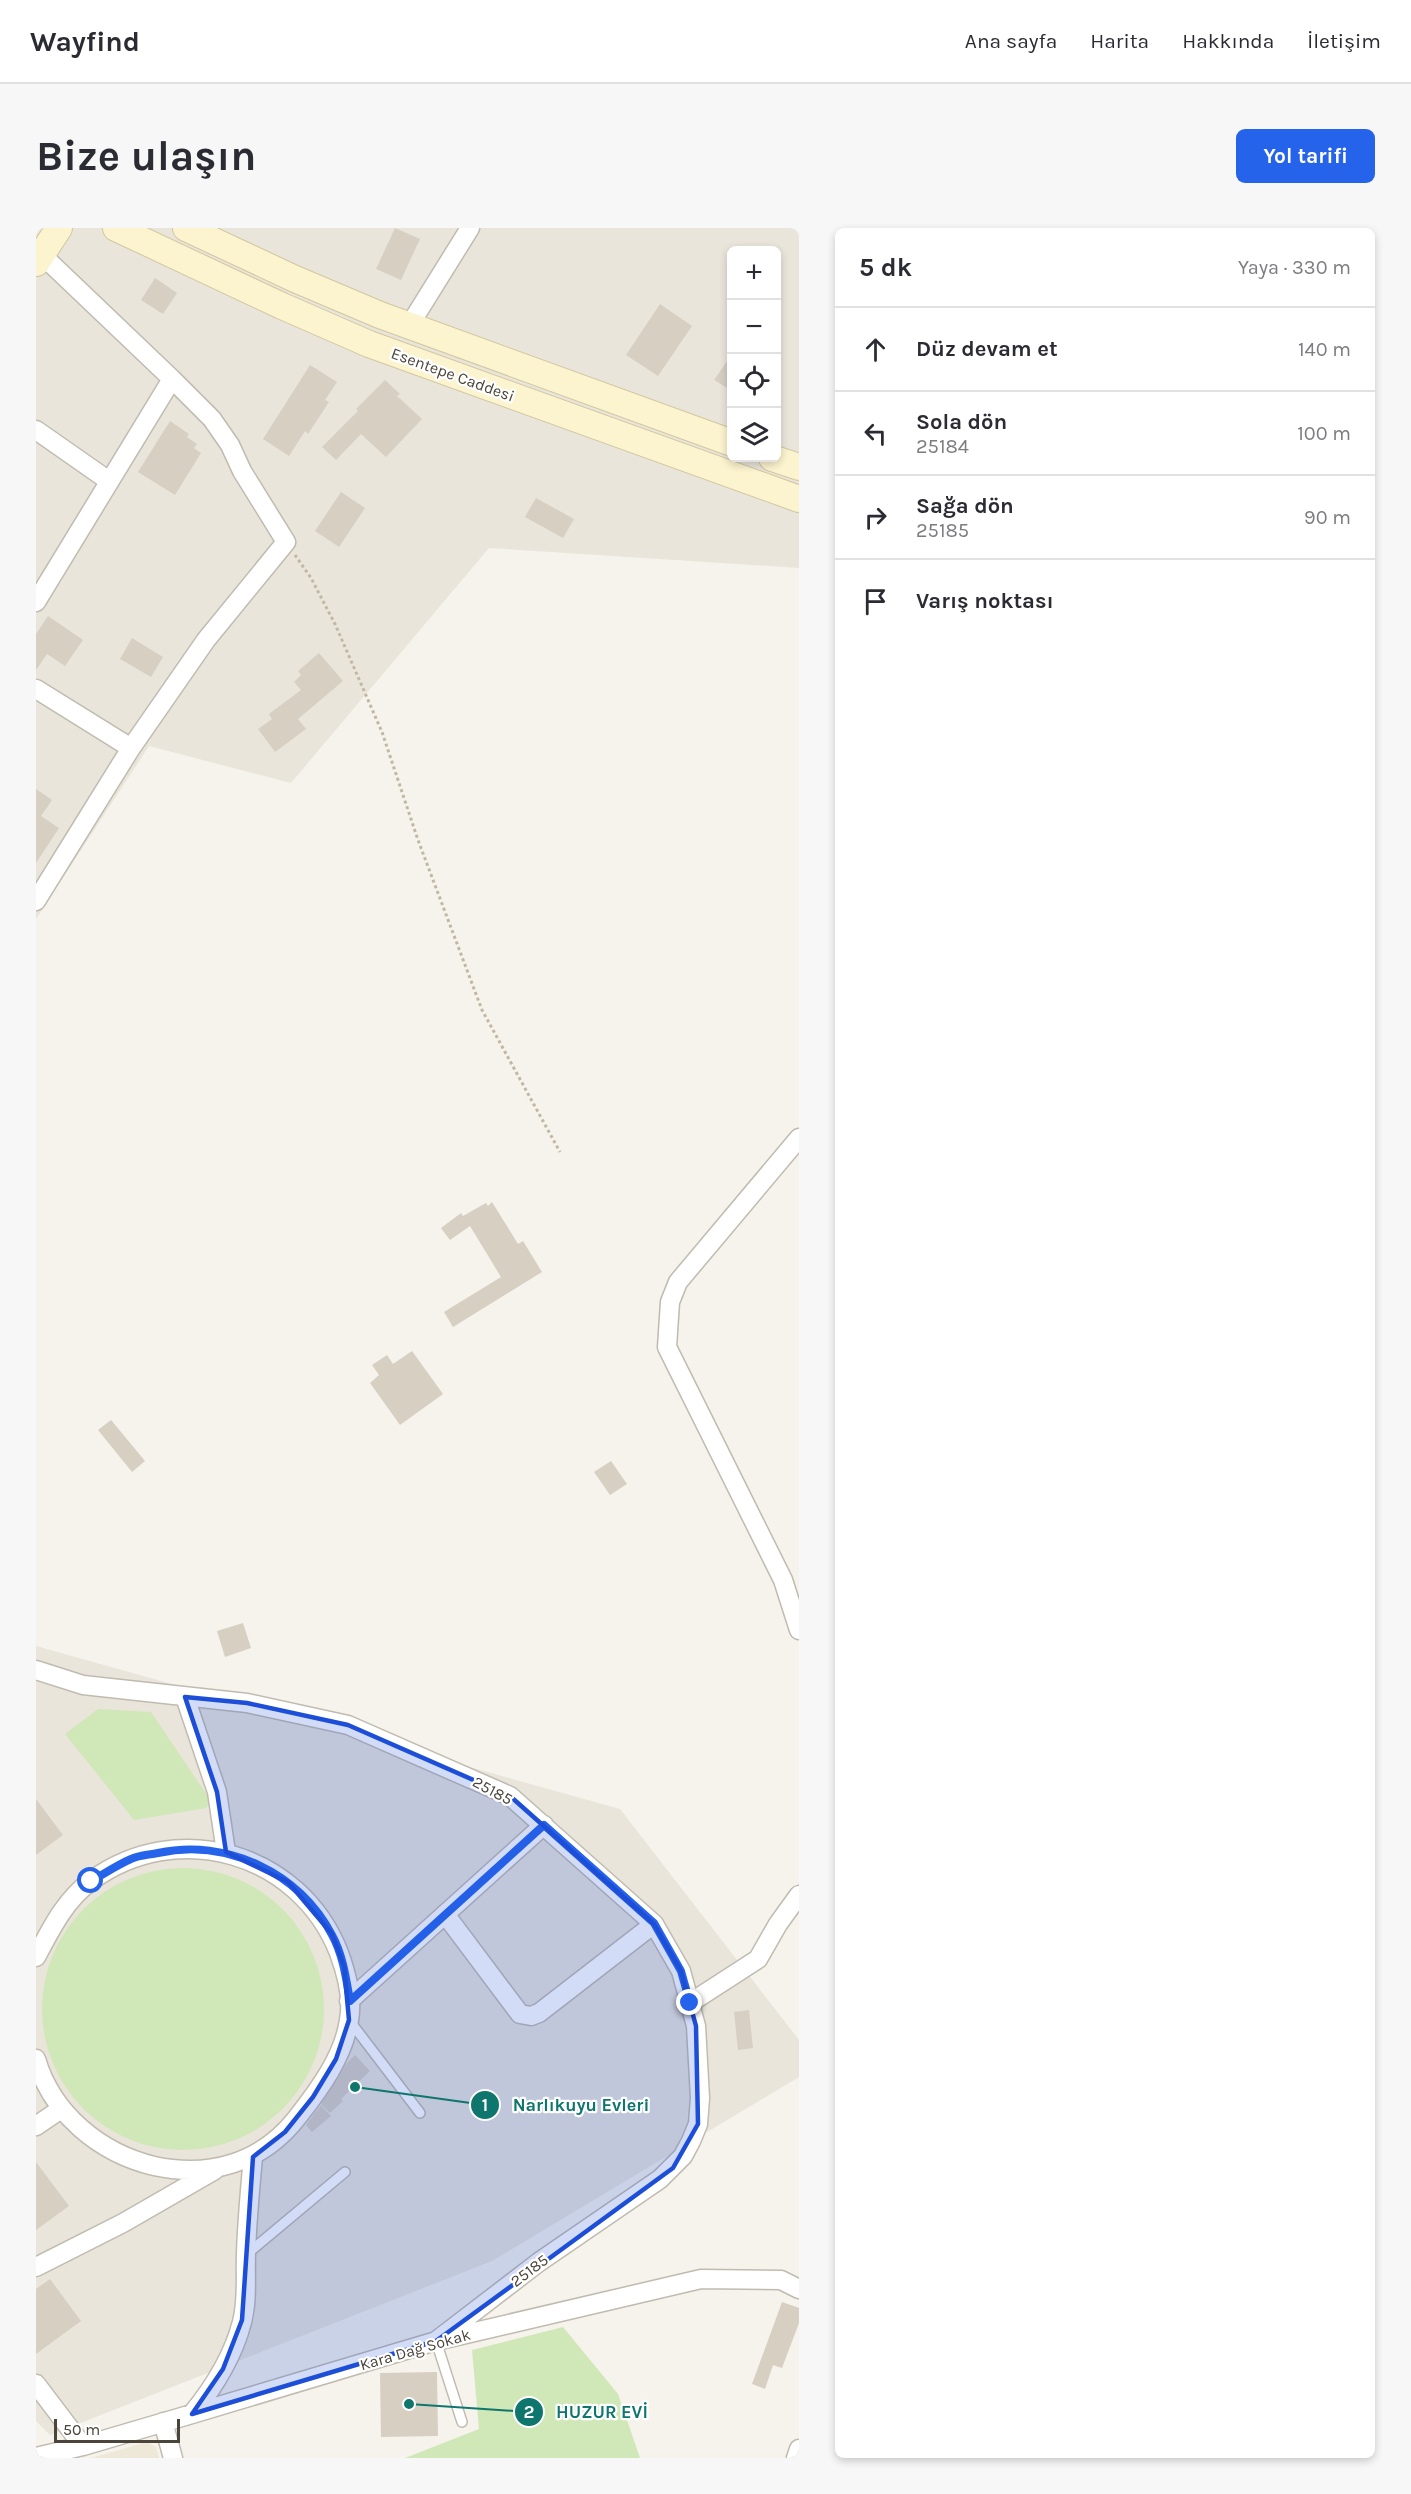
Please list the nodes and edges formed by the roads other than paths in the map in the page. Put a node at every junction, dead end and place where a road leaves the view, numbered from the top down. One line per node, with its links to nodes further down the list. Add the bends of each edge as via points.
1 (59, 228): 5 (main road)
2 (116, 228): 13 (main road, Esentepe Caddesi, via 369,344)
3 (186, 228): 6 (main road, Esentepe Caddesi, via 323,292)
4 (470, 228): 6 (street)
5 (39, 259): 7 (street)
6 (409, 326): 9 (main road, Esentepe Caddesi)
7 (172, 379): 12 (street); 16 (street, via 218,428 286,542 206,640)
8 (36, 430): 12 (street)
9 (727, 441)
10 (781, 461): 11 (main road)
11 (799, 467)
12 (110, 481): 14 (street)
13 (799, 499)
14 (36, 602)
15 (36, 689): 16 (street)
16 (131, 748): 17 (street)
17 (36, 901)
18 (799, 1138): 19 (street, via 678,1282 670,1302 667,1347 783,1580)
19 (799, 1630)
20 (36, 1670): 21 (street, 25185, via 83,1685)
21 (185, 1697): 22 (street, 25185, via 246,1703 348,1725 510,1796); 23 (street, via 217,1792)
22 (544, 1825): 25 (street); 26 (street, 25185)
23 (226, 1852): 27 (street, via 179,1848 132,1858 91,1881 58,1915); 28 (street, via 258,1864 288,1882 312,1906 332,1934 344,1966)
24 (799, 1895): 29 (street, via 758,1959)
25 (446, 1914): 26 (street, via 520,2014 531,2016); 28 (street)
26 (654, 1923): 29 (street, 25185, via 681,1971)
27 (36, 1957)
28 (350, 2001): 30 (street)
29 (690, 2003): 41 (street, 25185, via 696,2026 700,2098 698,2124 683,2156 660,2179 539,2262)
30 (349, 2020): 33 (lane); 35 (street, via 336,2059 314,2097 285,2132)
31 (36, 2059): 32 (street)
32 (61, 2109): 34 (street); 36 (street, via 93,2139 132,2160 175,2170)
33 (420, 2113)
34 (36, 2126)
35 (253, 2157): 36 (street); 38 (street)
36 (219, 2168): 39 (street)
37 (345, 2172): 38 (lane)
38 (246, 2255): 43 (street, via 246,2295 239,2333 216,2382)
39 (36, 2267)
40 (799, 2289): 41 (street, Kara Dağ Sokak, via 781,2280 701,2279)
41 (436, 2341): 43 (street, Kara Dağ Sokak); 45 (lane)
42 (36, 2384): 46 (street)
43 (192, 2415): 44 (street, Kara Dağ Sokak)
44 (163, 2422): 46 (street, Kara Dağ Sokak); 49 (street)
45 (462, 2422)
46 (83, 2446): 48 (street, Kara Dağ Sokak)
47 (799, 2449): 50 (street)
48 (36, 2457)
49 (173, 2458)
50 (796, 2458)

